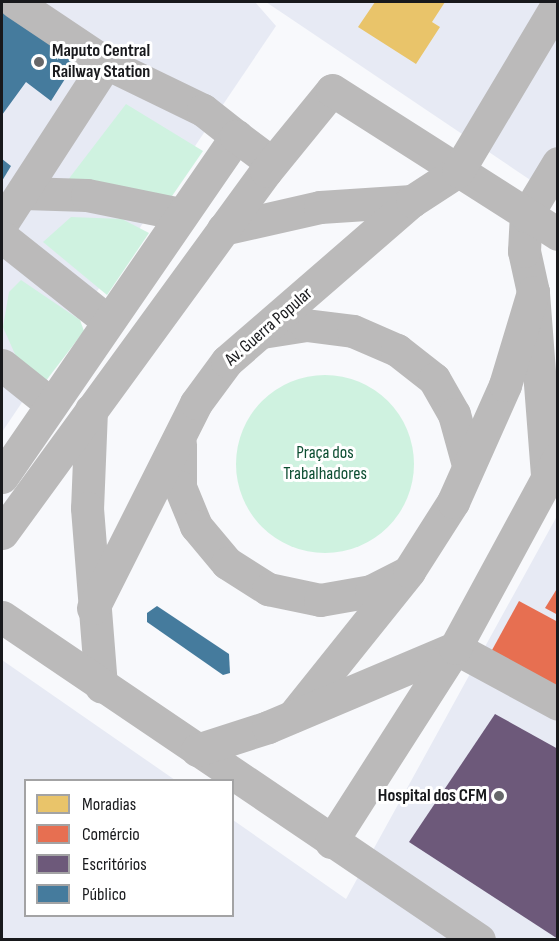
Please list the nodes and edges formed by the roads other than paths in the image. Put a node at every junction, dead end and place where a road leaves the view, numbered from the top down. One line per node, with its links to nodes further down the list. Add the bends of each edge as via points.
1 (15, 2): 3 (street)
2 (558, 3): 7 (street, Av. Guerra Popular)
3 (106, 63): 4 (street, via 203,110); 8 (street)
4 (236, 136): 6 (street); 10 (street)
5 (558, 163): 11 (street)
6 (269, 167): 7 (street, via 332,90); 13 (street)
7 (458, 171): 9 (street, Av. Guerra Popular); 11 (street)
8 (24, 193): 10 (street, via 87,195); 12 (street)
9 (412, 201): 13 (street, Av. Guerra Popular, via 320,207); 18 (street, Av. Guerra Popular)
10 (180, 214): 17 (street)
11 (526, 216): 14 (street); 16 (street, via 524,251)
12 (2, 224)
13 (223, 230): 21 (street)
14 (558, 234)
15 (2, 237): 17 (street)
16 (533, 292): 23 (street, via 505,384); 24 (street)
17 (108, 321): 20 (street)
18 (262, 332): 22 (street, Av. Guerra Popular, via 227,361 196,404); 23 (street, via 306,325 353,331 397,351 434,380 454,414)
19 (2, 365): 20 (street)
20 (51, 404): 25 (street)
21 (92, 405): 26 (street); 28 (street, via 87,508)
22 (180, 436): 27 (street, via 180,487 196,526 227,563 268,589 320,600 370,591); 28 (street, Av. Guerra Popular)
23 (468, 465): 27 (street, via 453,502)
24 (553, 466): 30 (street)
25 (2, 477)
26 (2, 533)
27 (409, 571): 33 (street)
28 (93, 608): 31 (street)
29 (2, 616): 31 (street)
30 (455, 648): 32 (street); 33 (street); 35 (street)
31 (101, 686): 34 (street)
32 (558, 704)
33 (293, 716): 34 (street)
34 (197, 750): 35 (street)
35 (331, 842): 36 (street)
36 (479, 939)

